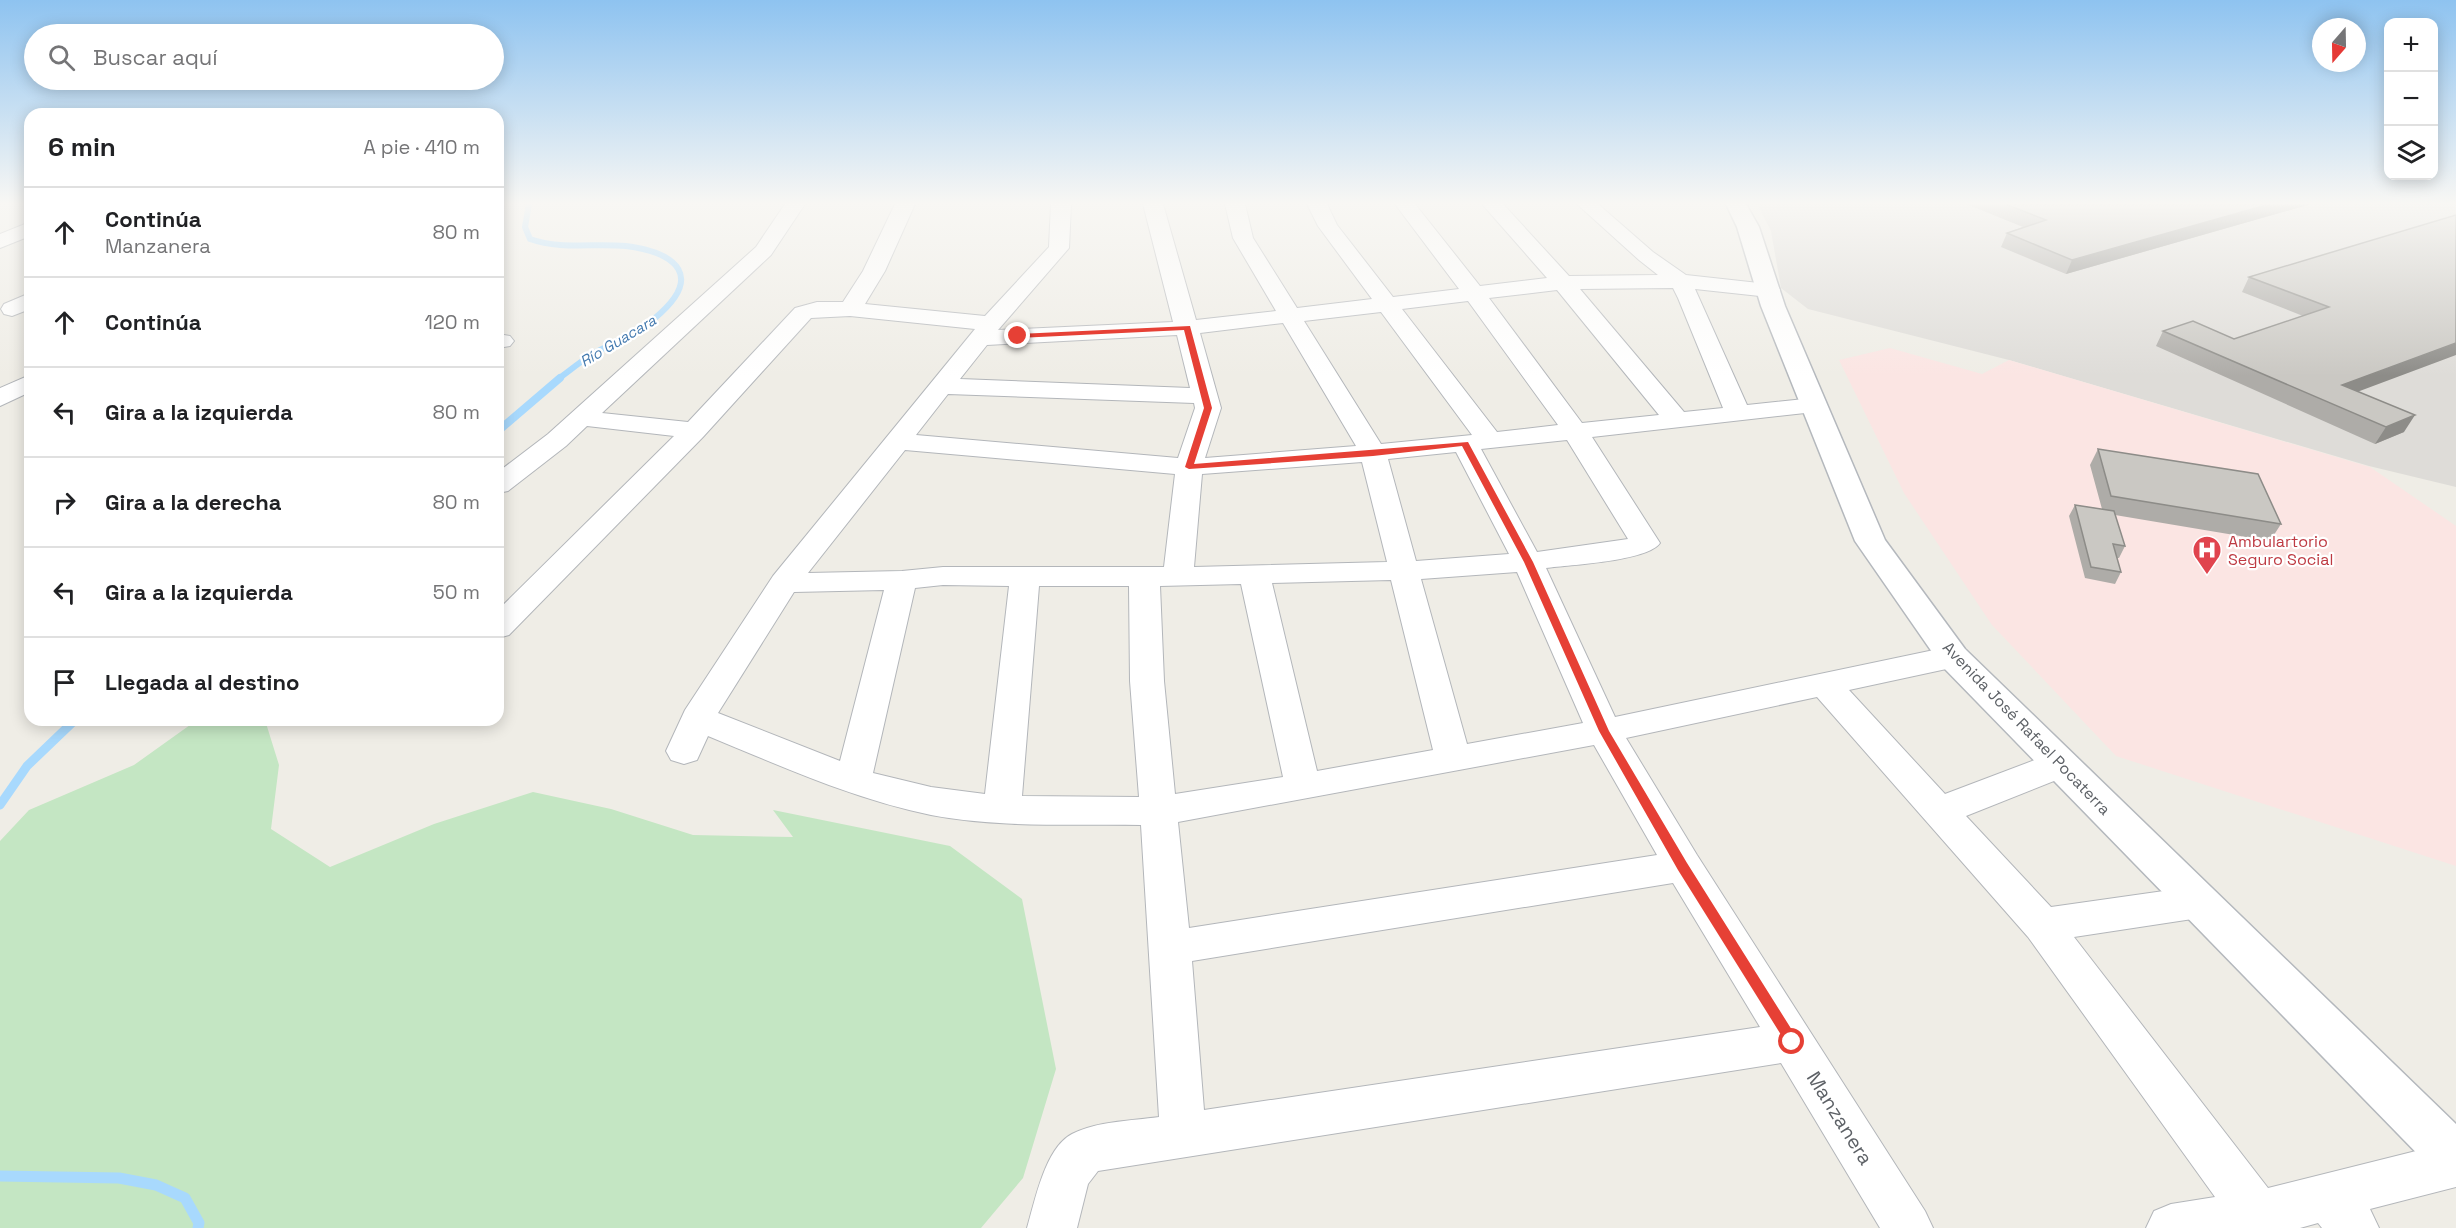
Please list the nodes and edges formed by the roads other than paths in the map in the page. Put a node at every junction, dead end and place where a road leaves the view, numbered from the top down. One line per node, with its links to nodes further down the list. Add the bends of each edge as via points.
1 (752, 261): 26 (street)
2 (878, 261): 16 (street)
3 (1047, 261): 19 (street)
4 (1169, 261): 18 (street)
5 (1258, 261): 17 (street)
6 (1354, 261): 15 (street, Manzanera)
7 (1448, 261): 14 (street)
8 (1544, 261): 12 (street)
9 (1653, 261): 11 (street)
10 (1759, 261): 13 (street, Avenida José Rafael Pocaterra)
11 (1680, 281): 12 (street); 13 (street); 25 (street)
12 (1563, 283): 14 (street); 27 (street)
13 (1769, 290): 24 (street, Avenida José Rafael Pocaterra)
14 (1474, 295): 15 (street); 29 (street)
15 (1387, 305): 17 (street); 31 (street, Manzanera)
16 (850, 309): 19 (street); 28 (street, via 803,313)
17 (1292, 316): 18 (street); 32 (street)
18 (1187, 328): 19 (street); 22 (street)
19 (985, 331): 21 (street)
20 (24, 384): 23 (street)
21 (942, 386): 22 (street); 30 (street)
22 (1204, 396): 33 (street, via 1208,408)
23 (0, 398)
24 (1814, 406): 25 (street); 44 (street, Avenida José Rafael Pocaterra, via 1870,541)
25 (1738, 413): 27 (street)
26 (581, 418): 28 (street); 34 (street)
27 (1676, 419): 29 (street)
28 (694, 431): 43 (street)
29 (1575, 431): 31 (street); 35 (street, via 1645,543)
30 (898, 441): 33 (street); 42 (street)
31 (1477, 442): 32 (street); 35 (street, Manzanera)
32 (1373, 453): 33 (street); 36 (street)
33 (1189, 467): 37 (street)
34 (504, 480)
35 (1528, 562): 36 (street); 47 (street, Manzanera)
36 (1403, 571): 38 (street); 49 (street)
37 (1178, 576): 38 (street); 40 (street)
38 (1255, 576): 52 (street)
39 (1025, 577): 40 (street); 41 (street); 53 (street)
40 (1144, 577): 54 (street, via 1147,681)
41 (902, 580): 42 (street); 51 (street)
42 (784, 583): 46 (street)
43 (504, 622)
44 (1953, 657): 45 (street); 50 (street, Avenida José Rafael Pocaterra)
45 (1825, 685): 47 (street); 55 (street)
46 (697, 718): 48 (street); 51 (street)
47 (1604, 731): 49 (street); 56 (street, Manzanera)
48 (684, 751)
49 (1453, 758): 52 (street)
50 (2061, 764): 55 (street); 57 (street, Avenida José Rafael Pocaterra)
51 (853, 782): 53 (street, via 931,801)
52 (1303, 787): 54 (street)
53 (1002, 810): 54 (street)
54 (1158, 811): 59 (street)
55 (1939, 811): 58 (street)
56 (1683, 866): 59 (street); 60 (street, Manzanera)
57 (2199, 902): 58 (street); 62 (street, Avenida José Rafael Pocaterra)
58 (2042, 925): 65 (street)
59 (1170, 948): 61 (street)
60 (1792, 1042): 61 (street); 67 (street, Manzanera)
61 (1183, 1134): 66 (street, via 1088,1150 1077,1156)
62 (2456, 1158)
63 (2456, 1164): 64 (street)
64 (2341, 1212): 65 (street)
65 (2258, 1215): 68 (street)
66 (1052, 1228)
67 (1908, 1228)
68 (2171, 1228)

